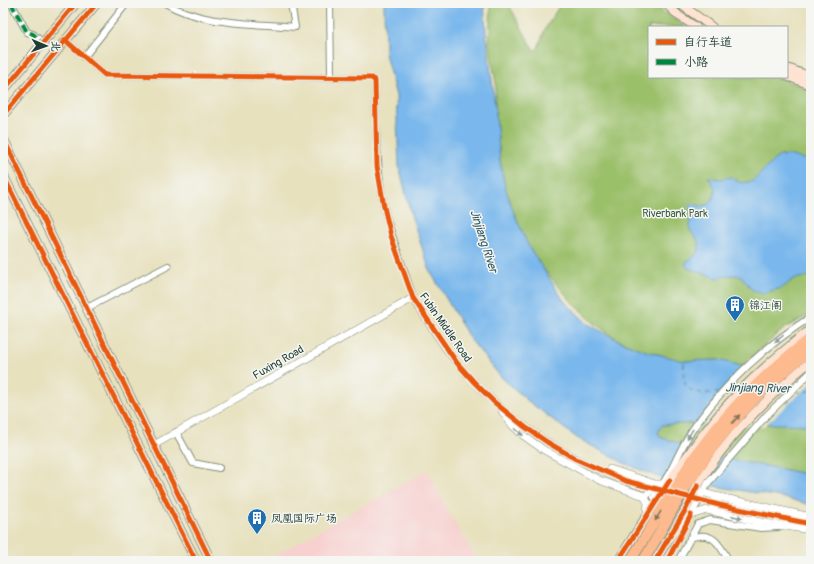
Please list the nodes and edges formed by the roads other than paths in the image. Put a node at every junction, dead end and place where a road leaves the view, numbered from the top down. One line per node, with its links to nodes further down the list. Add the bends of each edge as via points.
1 (11, 3): 13 (street, via 27,32)
2 (76, 3): 13 (main road)
3 (97, 3): 12 (main road)
4 (127, 3): 14 (street)
5 (165, 3): 6 (street, via 211,20 295,27)
6 (291, 3)
7 (330, 3): 17 (street)
8 (665, 3): 10 (main road)
9 (680, 3): 11 (main road)
10 (694, 26)
11 (711, 26)
12 (65, 40): 14 (street); 21 (main road)
13 (43, 43): 20 (main road)
14 (84, 57): 17 (street, via 105,75)
15 (788, 68): 18 (main road)
16 (788, 76): 19 (main road)
17 (331, 77): 25 (street, Fubin Middle Road, via 368,77 375,81 377,166 384,207 391,236)
18 (811, 77)
19 (811, 85)
20 (3, 91)
21 (3, 115)
22 (3, 138): 26 (main road)
23 (3, 175): 49 (main road)
24 (168, 266): 26 (street)
25 (413, 298): 33 (street, Fubin Middle Road, via 457,363); 34 (street, Fuxing Road)
26 (87, 308): 35 (main road)
27 (811, 317): 38 (street, one-way to 38, via 748,365 716,400 688,437 673,467)
28 (811, 329): 38 (main road, via 762,369 712,422)
29 (811, 338): 38 (highway, via 774,367 748,392 692,462)
30 (811, 350): 38 (highway, one-way to 30, via 742,412 775,378)
31 (811, 361): 38 (main road, via 792,376 750,418 711,466)
32 (811, 372): 38 (street, via 766,416 708,483)
33 (494, 402): 37 (street, Fubin Middle Road, via 530,430 576,459 626,481); 39 (street, one-way to 39, via 513,426 544,450 599,480)
34 (176, 432): 35 (street, Fuxing Road); 36 (street, via 193,463)
35 (154, 445): 50 (main road)
36 (219, 468)
37 (646, 484): 38 (street, Fubin Middle Road); 39 (street, via 650,484 651,490)
38 (681, 484): 40 (street, Fubin Middle Road); 41 (main road); 42 (street); 45 (main road); 52 (highway, one-way to 52); 53 (highway)
39 (644, 496): 41 (street, via 648,503)
40 (719, 505): 42 (street); 43 (street); 44 (street); 46 (street, one-way to 46, via 764,523)
41 (648, 512): 51 (main road)
42 (690, 515): 45 (street); 55 (street)
43 (811, 517)
44 (811, 524)
45 (676, 526): 54 (main road)
46 (792, 527): 47 (street); 48 (street, via 761,528 710,520 698,524)
47 (811, 530)
48 (690, 538): 56 (street); 57 (street, via 708,536 721,547)
49 (196, 561)
50 (211, 561)
51 (618, 561)
52 (630, 561)
53 (643, 561)
54 (655, 561)
55 (667, 561)
56 (678, 561)
57 (729, 561)

